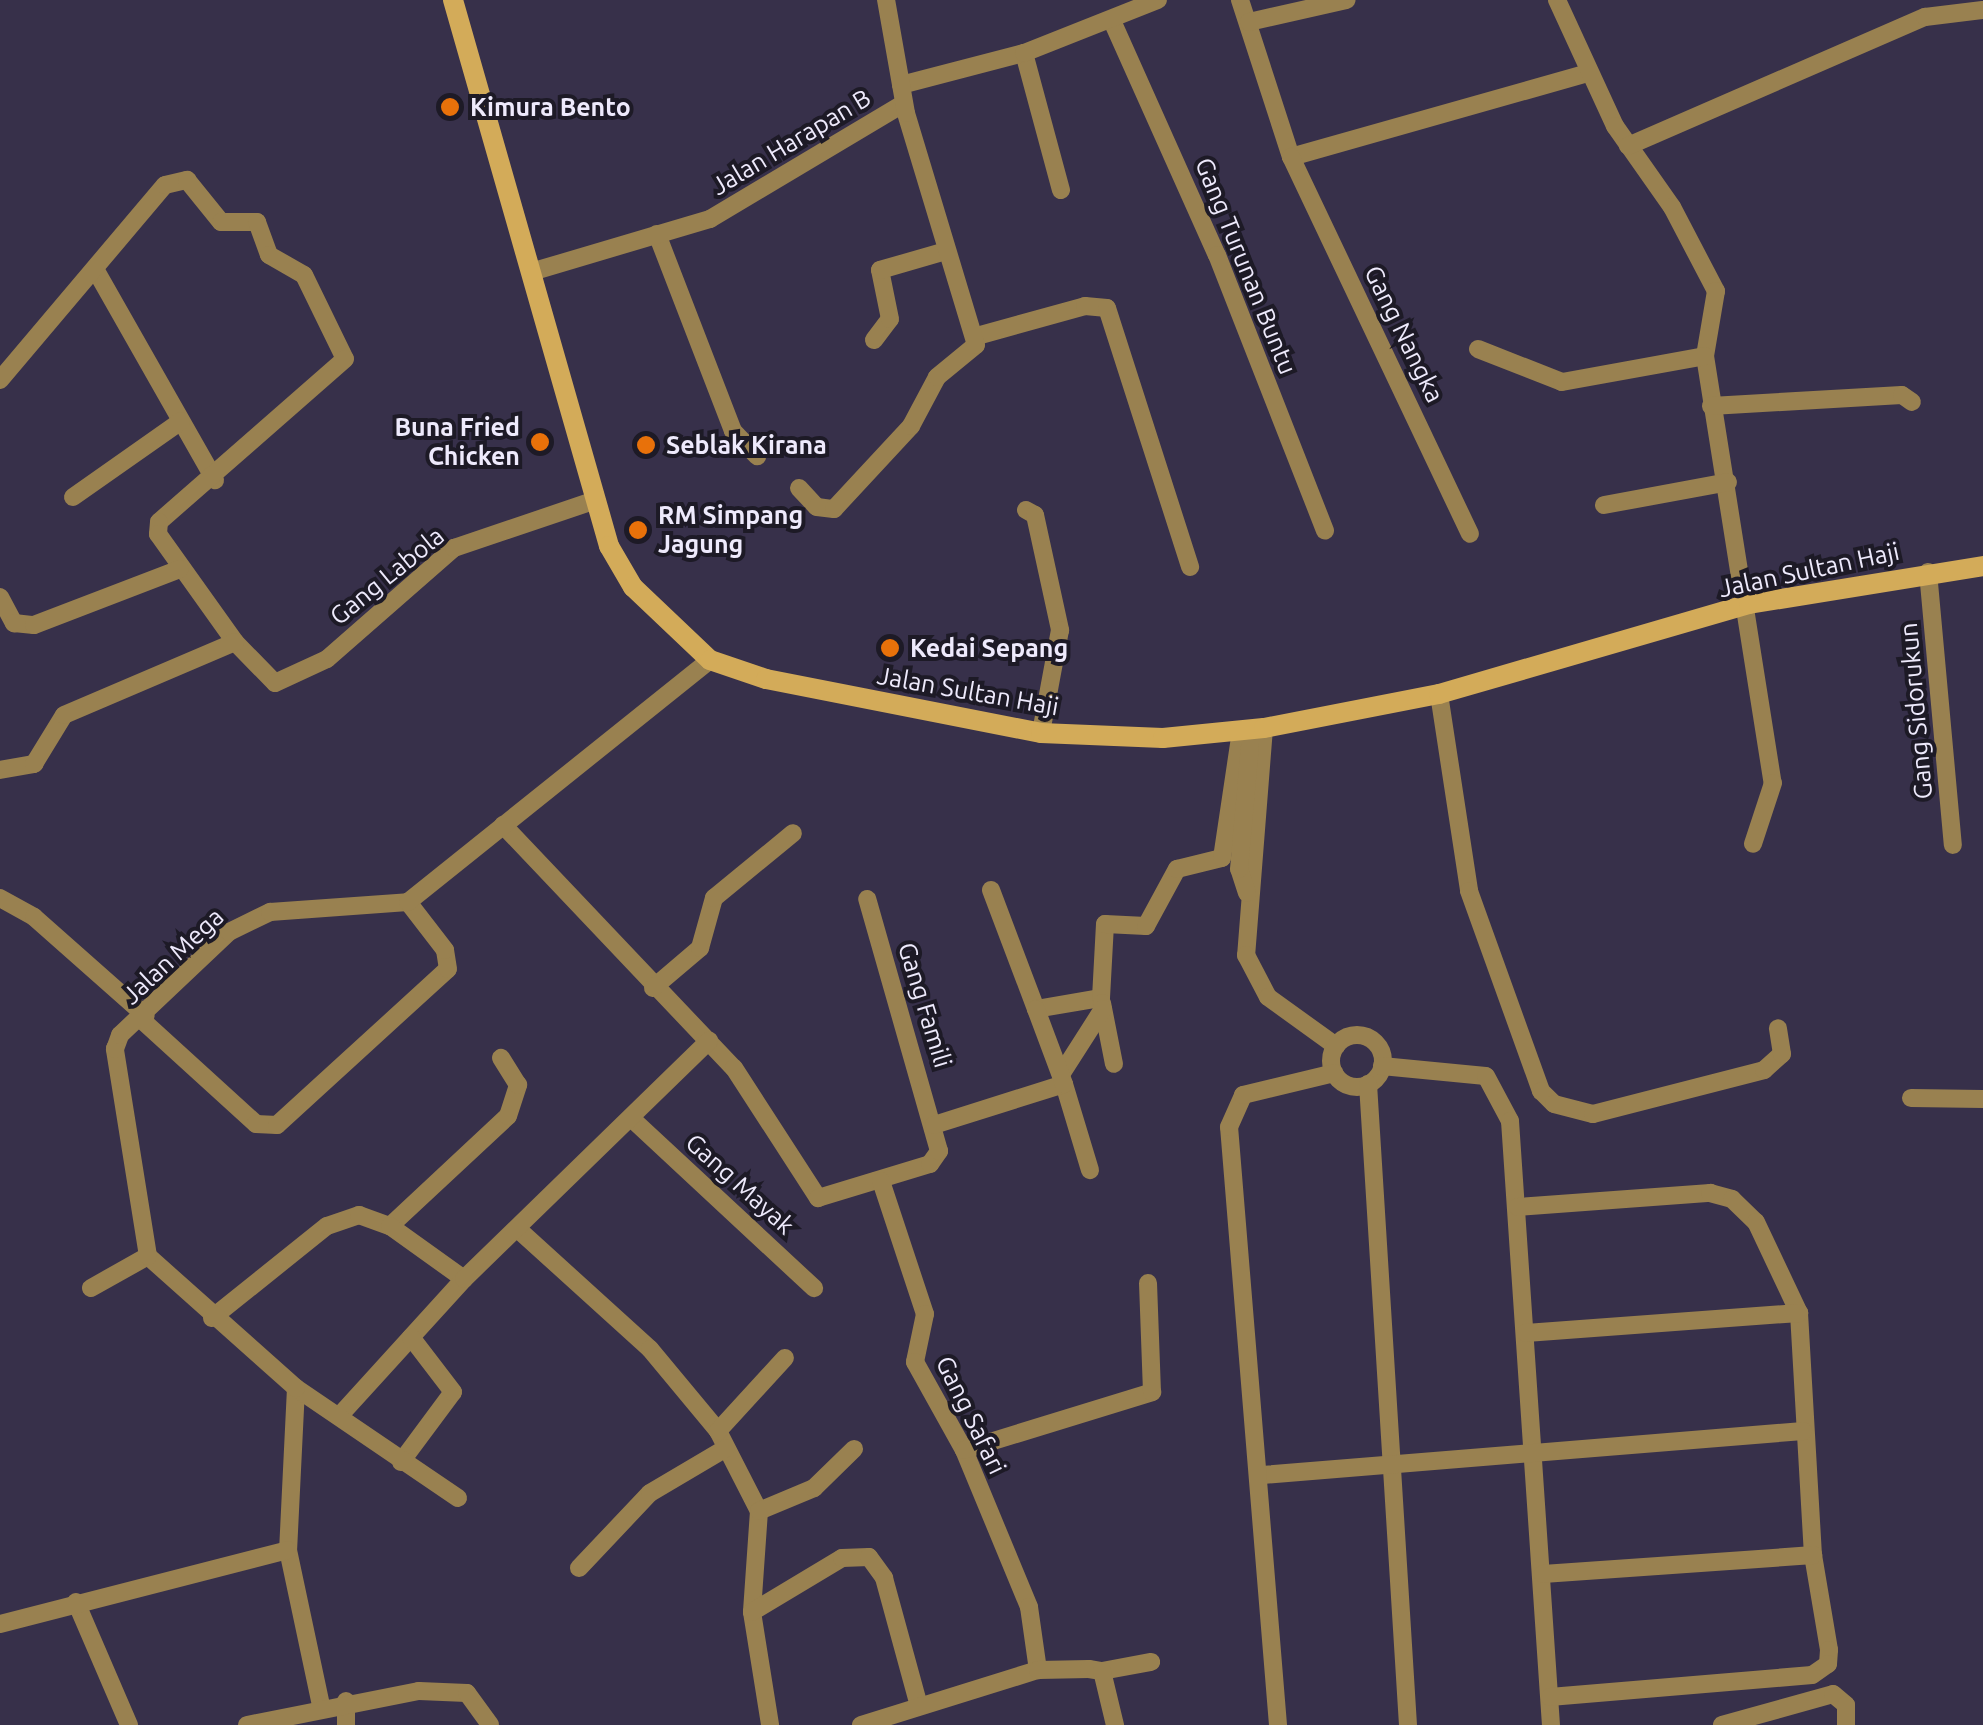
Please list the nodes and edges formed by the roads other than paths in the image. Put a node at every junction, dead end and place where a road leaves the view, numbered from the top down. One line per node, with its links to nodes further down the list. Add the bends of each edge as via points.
1 (453, 0): 19 (street, Jalan Sultan Haji)
2 (886, 0): 12 (street)
3 (1158, 0): 9 (street)
4 (1240, 0): 8 (street, Gang Nangka)
5 (1347, 0): 8 (street)
6 (1557, 0): 11 (street)
7 (1983, 10): 13 (street, via 1925,17)
8 (1249, 22): 14 (street, Gang Nangka)
9 (1113, 23): 10 (street); 36 (street, Gang Turunan Buntu, via 1217,255)
10 (1024, 53): 12 (street); 15 (street)
11 (1588, 72): 13 (street); 14 (street)
12 (902, 94): 16 (street, Jalan Harapan B, via 736,205); 17 (street)
13 (1628, 146): 23 (street, via 1706,262 1716,305)
14 (1291, 157): 37 (street, Gang Nangka)
15 (1061, 190)
16 (657, 234): 19 (street, Jalan Harapan B); 28 (street, via 733,431)
17 (946, 251): 20 (street); 21 (street, via 880,270 890,319)
18 (95, 269): 24 (street); 27 (street); 29 (street, via 165,186 188,180 221,222 257,222 269,255 304,275 345,359)
19 (531, 272): 33 (street, Jalan Sultan Haji)
20 (977, 336): 31 (street, via 937,377 911,426 834,509 817,506); 39 (street, via 1085,306 1107,308)
21 (874, 340)
22 (1478, 349): 23 (street, via 1562,382)
23 (1705, 356): 26 (street)
24 (0, 380)
25 (1912, 402): 26 (street, via 1902,394)
26 (1711, 406): 30 (street)
27 (181, 421): 29 (street); 32 (street)
28 (757, 456)
29 (215, 480): 40 (street, via 159,522)
30 (1728, 482): 34 (street); 43 (street)
31 (799, 488)
32 (73, 497)
33 (593, 501): 44 (street, Gang Labola, via 454,548 327,660 284,680 267,681); 45 (street, Jalan Sultan Haji, via 633,587)
34 (1604, 505)
35 (1026, 510): 48 (street, via 1035,515 1060,630)
36 (1325, 530)
37 (1470, 534)
38 (1983, 566): 41 (street, Jalan Sultan Haji)
39 (1190, 567)
40 (180, 570): 42 (street, via 34,625 14,623); 44 (street)
41 (1928, 572): 43 (street, Jalan Sultan Haji); 53 (street, Gang Sidorukun)
42 (0, 597)
43 (1750, 604): 46 (street, Jalan Sultan Haji); 52 (street, via 1773,782)
44 (235, 642): 49 (street, via 64,715 34,764)
45 (710, 660): 48 (street, Jalan Sultan Haji, via 766,679); 50 (street)
46 (1439, 694): 47 (street, Jalan Sultan Haji); 62 (street, via 1469,892 1541,1091 1554,1104 1593,1114 1764,1070 1782,1054)
47 (1252, 730): 48 (street, Jalan Sultan Haji); 59 (street, via 1222,858 1177,869 1146,926 1105,924); 64 (street, via 1240,869 1247,894 1243,934 1256,982)
48 (1040, 734)
49 (0, 770)
50 (503, 825): 57 (street); 58 (street)
51 (793, 833): 58 (street, via 714,898 700,948)
52 (1753, 844)
53 (1954, 845)
54 (991, 890): 60 (street)
55 (0, 898): 61 (street, via 34,917)
56 (867, 899): 74 (street, Gang Famili)
57 (408, 902): 61 (street, Jalan Mega, via 270,912 229,932); 61 (street, via 445,950 448,969 278,1126 256,1124)
58 (652, 988): 63 (street)
59 (1102, 1003): 60 (street); 66 (street); 69 (street)
60 (1036, 1010): 69 (street)
61 (144, 1018): 80 (street, Jalan Mega, via 120,1034 115,1049)
62 (1778, 1028)
63 (709, 1040): 73 (street); 76 (street, via 770,1120 810,1195 832,1199)
64 (1336, 1046): 67 (street, via 1350,1036 1369,1038); 68 (street)
65 (500, 1058): 78 (street, via 518,1085 508,1116)
66 (1114, 1064)
67 (1382, 1066): 70 (street); 77 (street, via 1494,1083 1510,1122)
68 (1334, 1073): 70 (street, via 1350,1086); 99 (street, via 1304,1086 1262,1088 1233,1106)
69 (1063, 1079): 74 (street); 75 (street)
70 (1368, 1084): 98 (street)
71 (1912, 1098): 72 (street)
72 (1983, 1099)
73 (632, 1118): 79 (street); 84 (street, Gang Mayak)
74 (934, 1125): 76 (street, via 937,1158)
75 (1090, 1170)
76 (881, 1181): 95 (street, Gang Safari, via 925,1314 916,1362)
77 (1518, 1207): 85 (street, via 1710,1193 1732,1199 1756,1222); 87 (street)
78 (390, 1226): 81 (street); 86 (street, via 359,1215 340,1218)
79 (520, 1232): 81 (street); 93 (street, via 650,1350)
80 (148, 1256): 83 (street); 86 (street)
81 (464, 1278): 88 (street)
82 (1148, 1283): 95 (street, via 1152,1392)
83 (91, 1288)
84 (814, 1288)
85 (1799, 1313): 87 (street); 92 (street)
86 (212, 1318): 90 (street)
87 (1526, 1332): 96 (street)
88 (412, 1337): 91 (street); 97 (street, via 452,1392)
89 (786, 1358): 93 (street)
90 (296, 1388): 91 (street); 102 (street)
91 (342, 1414): 97 (street)
92 (1803, 1430): 96 (street); 103 (street)
93 (722, 1440): 101 (street); 104 (street, via 650,1493)
94 (854, 1449): 101 (street, via 814,1488)
95 (964, 1450): 110 (street, Gang Safari, via 1030,1607)
96 (1530, 1458): 98 (street); 105 (street)
97 (401, 1462): 100 (street)
98 (1390, 1466): 99 (street); 125 (street)
99 (1262, 1475): 124 (street)
100 (458, 1498)
101 (759, 1511): 107 (street)
102 (288, 1550): 106 (street); 114 (street)
103 (1812, 1555): 105 (street); 112 (street, via 1829,1650 1821,1671)
104 (579, 1568)
105 (1542, 1574): 112 (street)
106 (76, 1602): 108 (street); 117 (street)
107 (752, 1612): 115 (street, via 842,1558 869,1558 884,1578); 121 (street)
108 (0, 1624)
109 (1150, 1662): 111 (street)
110 (1038, 1670): 111 (street); 115 (street)
111 (1102, 1671): 123 (street)
112 (1550, 1697): 126 (street)
113 (346, 1701): 114 (street); 119 (street); 120 (street, via 458,1692 475,1698)
114 (321, 1706): 118 (street)
115 (920, 1706): 116 (street)
116 (903, 1719): 122 (street)
117 (130, 1725)
118 (248, 1725)
119 (346, 1725)
120 (490, 1725)
121 (770, 1725)
122 (861, 1725)
123 (1115, 1725)
124 (1278, 1725)
125 (1408, 1725)
126 (1551, 1725)
127 (1722, 1725): 128 (street, via 1833,1694 1846,1706)
128 (1846, 1725)

